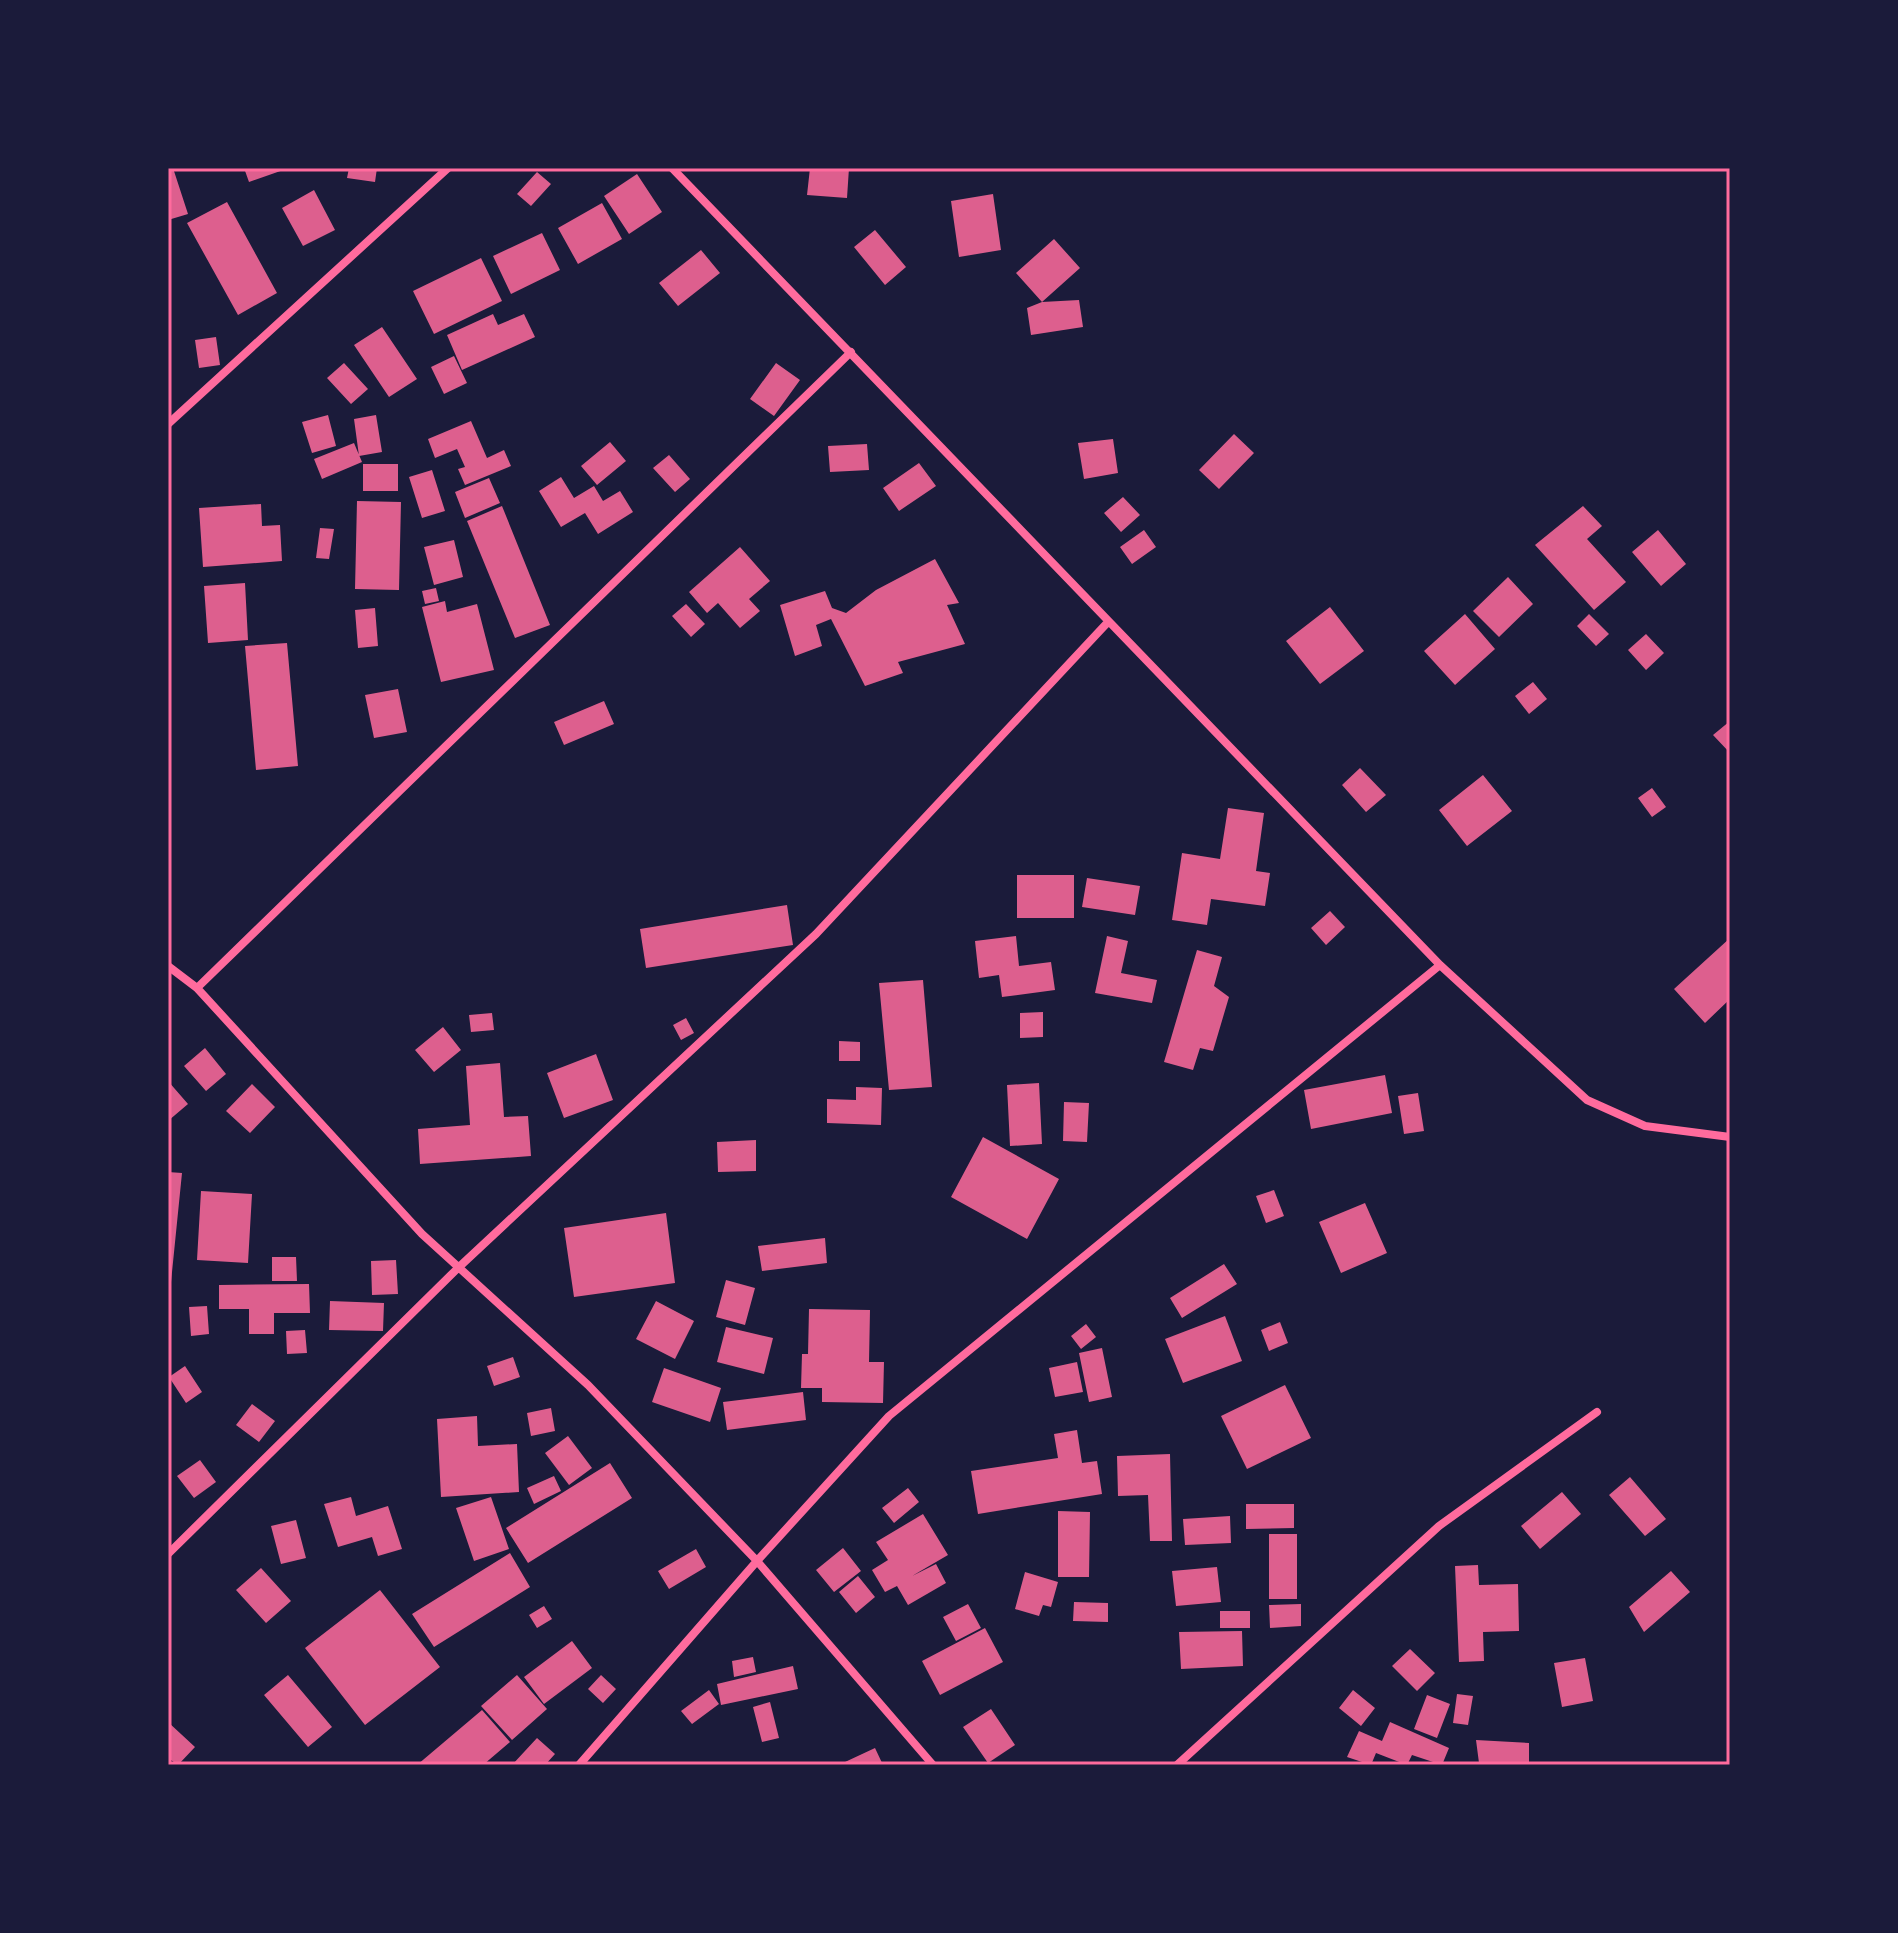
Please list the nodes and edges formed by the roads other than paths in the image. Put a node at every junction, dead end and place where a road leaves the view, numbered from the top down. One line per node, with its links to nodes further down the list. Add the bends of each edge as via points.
1 (448, 168): 4 (street)
2 (672, 168): 3 (street)
3 (851, 352): 5 (street); 8 (street)
4 (168, 424)
5 (1108, 622): 6 (street); 10 (street, via 816,934)
6 (1440, 965): 9 (street, via 1587,1100 1645,1126); 13 (street, via 889,1416)
7 (168, 966): 8 (street)
8 (197, 988): 10 (street, via 353,1162)
9 (1730, 1137)
10 (458, 1268): 12 (street); 13 (street, via 588,1385)
11 (1597, 1412): 16 (street, via 1439,1526)
12 (168, 1554)
13 (757, 1561): 14 (street); 15 (street)
14 (579, 1765)
15 (933, 1765)
16 (1177, 1765)

